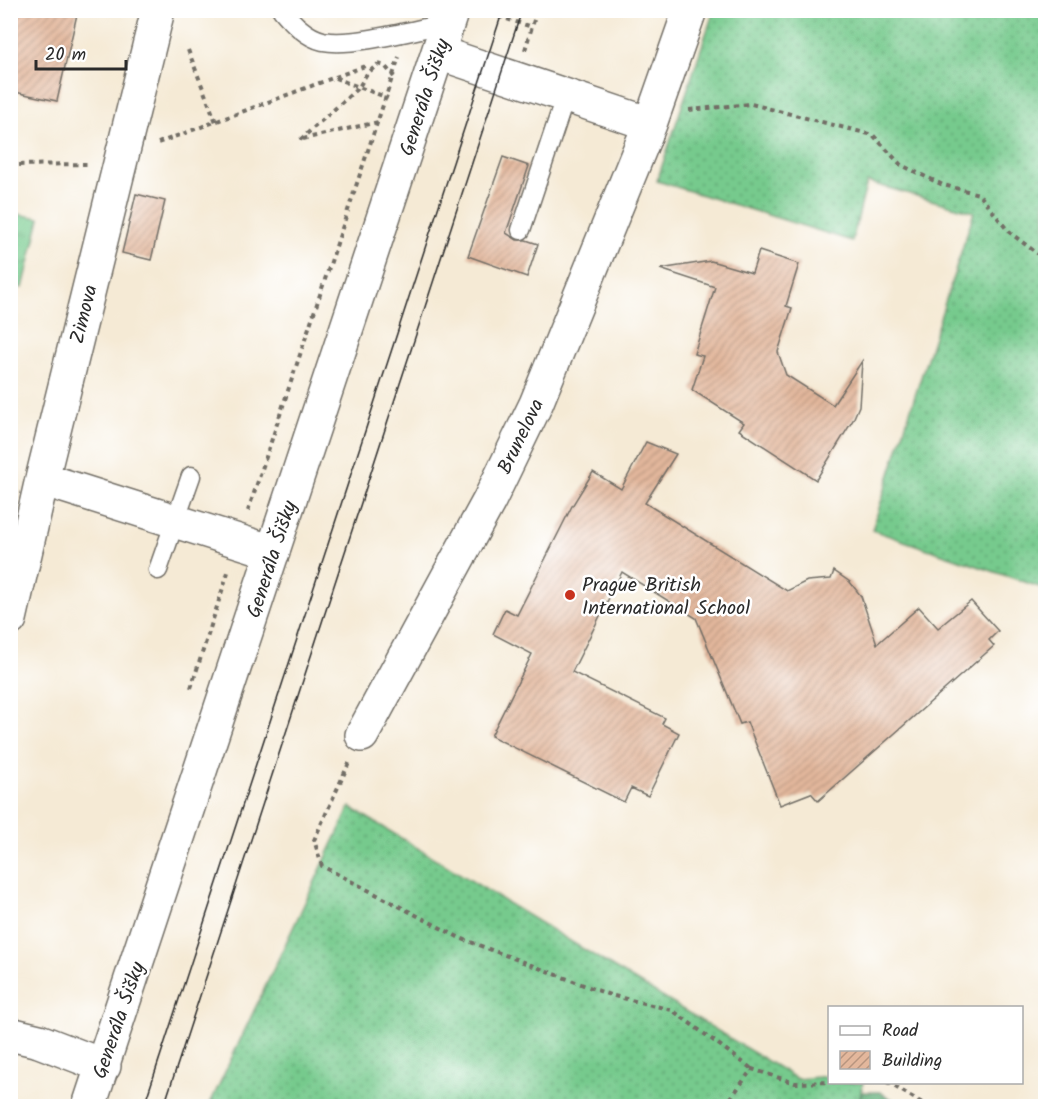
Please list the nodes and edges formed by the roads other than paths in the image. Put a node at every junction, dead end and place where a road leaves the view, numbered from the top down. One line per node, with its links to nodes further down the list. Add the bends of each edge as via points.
1 (158, 10): 9 (street, Zimova)
2 (282, 10): 4 (lane, via 300,29 321,41 347,42)
3 (690, 10): 6 (street, Brunelova)
4 (447, 29): 5 (street, via 516,78); 11 (street, Generála Šišky)
5 (566, 95): 6 (street); 7 (lane)
6 (650, 124): 14 (street, Brunelova, via 536,404 489,501)
7 (521, 230)
8 (191, 476): 10 (lane)
9 (42, 479): 10 (street); 13 (street, Zimova)
10 (175, 521): 11 (street); 12 (lane)
11 (273, 552): 16 (street, Generála Šišky)
12 (158, 570)
13 (10, 619)
14 (362, 735)
15 (10, 1034): 16 (street)
16 (104, 1066): 17 (street, Generála Šišky)
17 (89, 1107)

